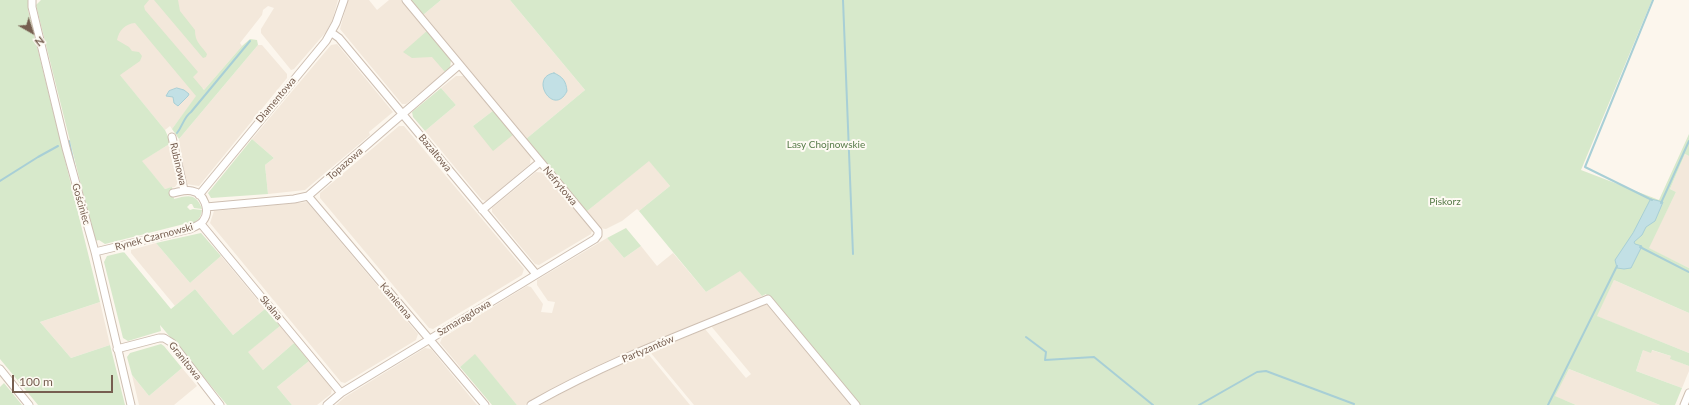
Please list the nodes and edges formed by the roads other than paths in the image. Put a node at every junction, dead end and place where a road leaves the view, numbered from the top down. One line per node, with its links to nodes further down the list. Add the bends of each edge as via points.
1 (344, 0): 4 (street, Diamentowa)
2 (406, 0): 5 (street)
3 (32, 1): 17 (street, Gościniec, via 66,148)
4 (332, 33): 6 (street, Bazaltowa, via 339,38); 11 (street, Diamentowa)
5 (459, 65): 6 (street, Topazowa); 8 (street)
6 (402, 114): 12 (street, Topazowa); 14 (street, Bazaltowa)
7 (172, 138): 9 (street, Rubinowa)
8 (540, 162): 14 (street, Nefrytowa); 16 (street, Nefrytowa)
9 (184, 190): 10 (street); 11 (street)
10 (173, 193)
11 (199, 194): 13 (street)
12 (308, 196): 13 (street); 19 (street, Kamienna)
13 (206, 207): 15 (street, Rynek Czarnowski)
14 (482, 210): 18 (street, Bazaltowa)
15 (201, 224): 17 (street, Rynek Czarnowski, via 190,229); 22 (street, Skalna)
16 (598, 231): 18 (street, Szmaragdowa, via 595,239)
17 (95, 252): 20 (street, Gościniec)
18 (536, 274): 19 (street, Szmaragdowa)
19 (429, 340): 22 (street, Szmaragdowa); 28 (street, Kamienna)
20 (117, 349): 25 (street, Gościniec); 26 (street, Granitowa, via 159,338 166,339 172,343)
21 (0, 369): 24 (street)
22 (342, 393): 27 (street, Szmaragdowa)
23 (1689, 393): 31 (street)
24 (29, 405)
25 (131, 405)
26 (220, 405)
27 (327, 405)
28 (484, 405)
29 (531, 405): 30 (street, Partyzantów, via 607,366 768,299)
30 (856, 405)
31 (1684, 405)

